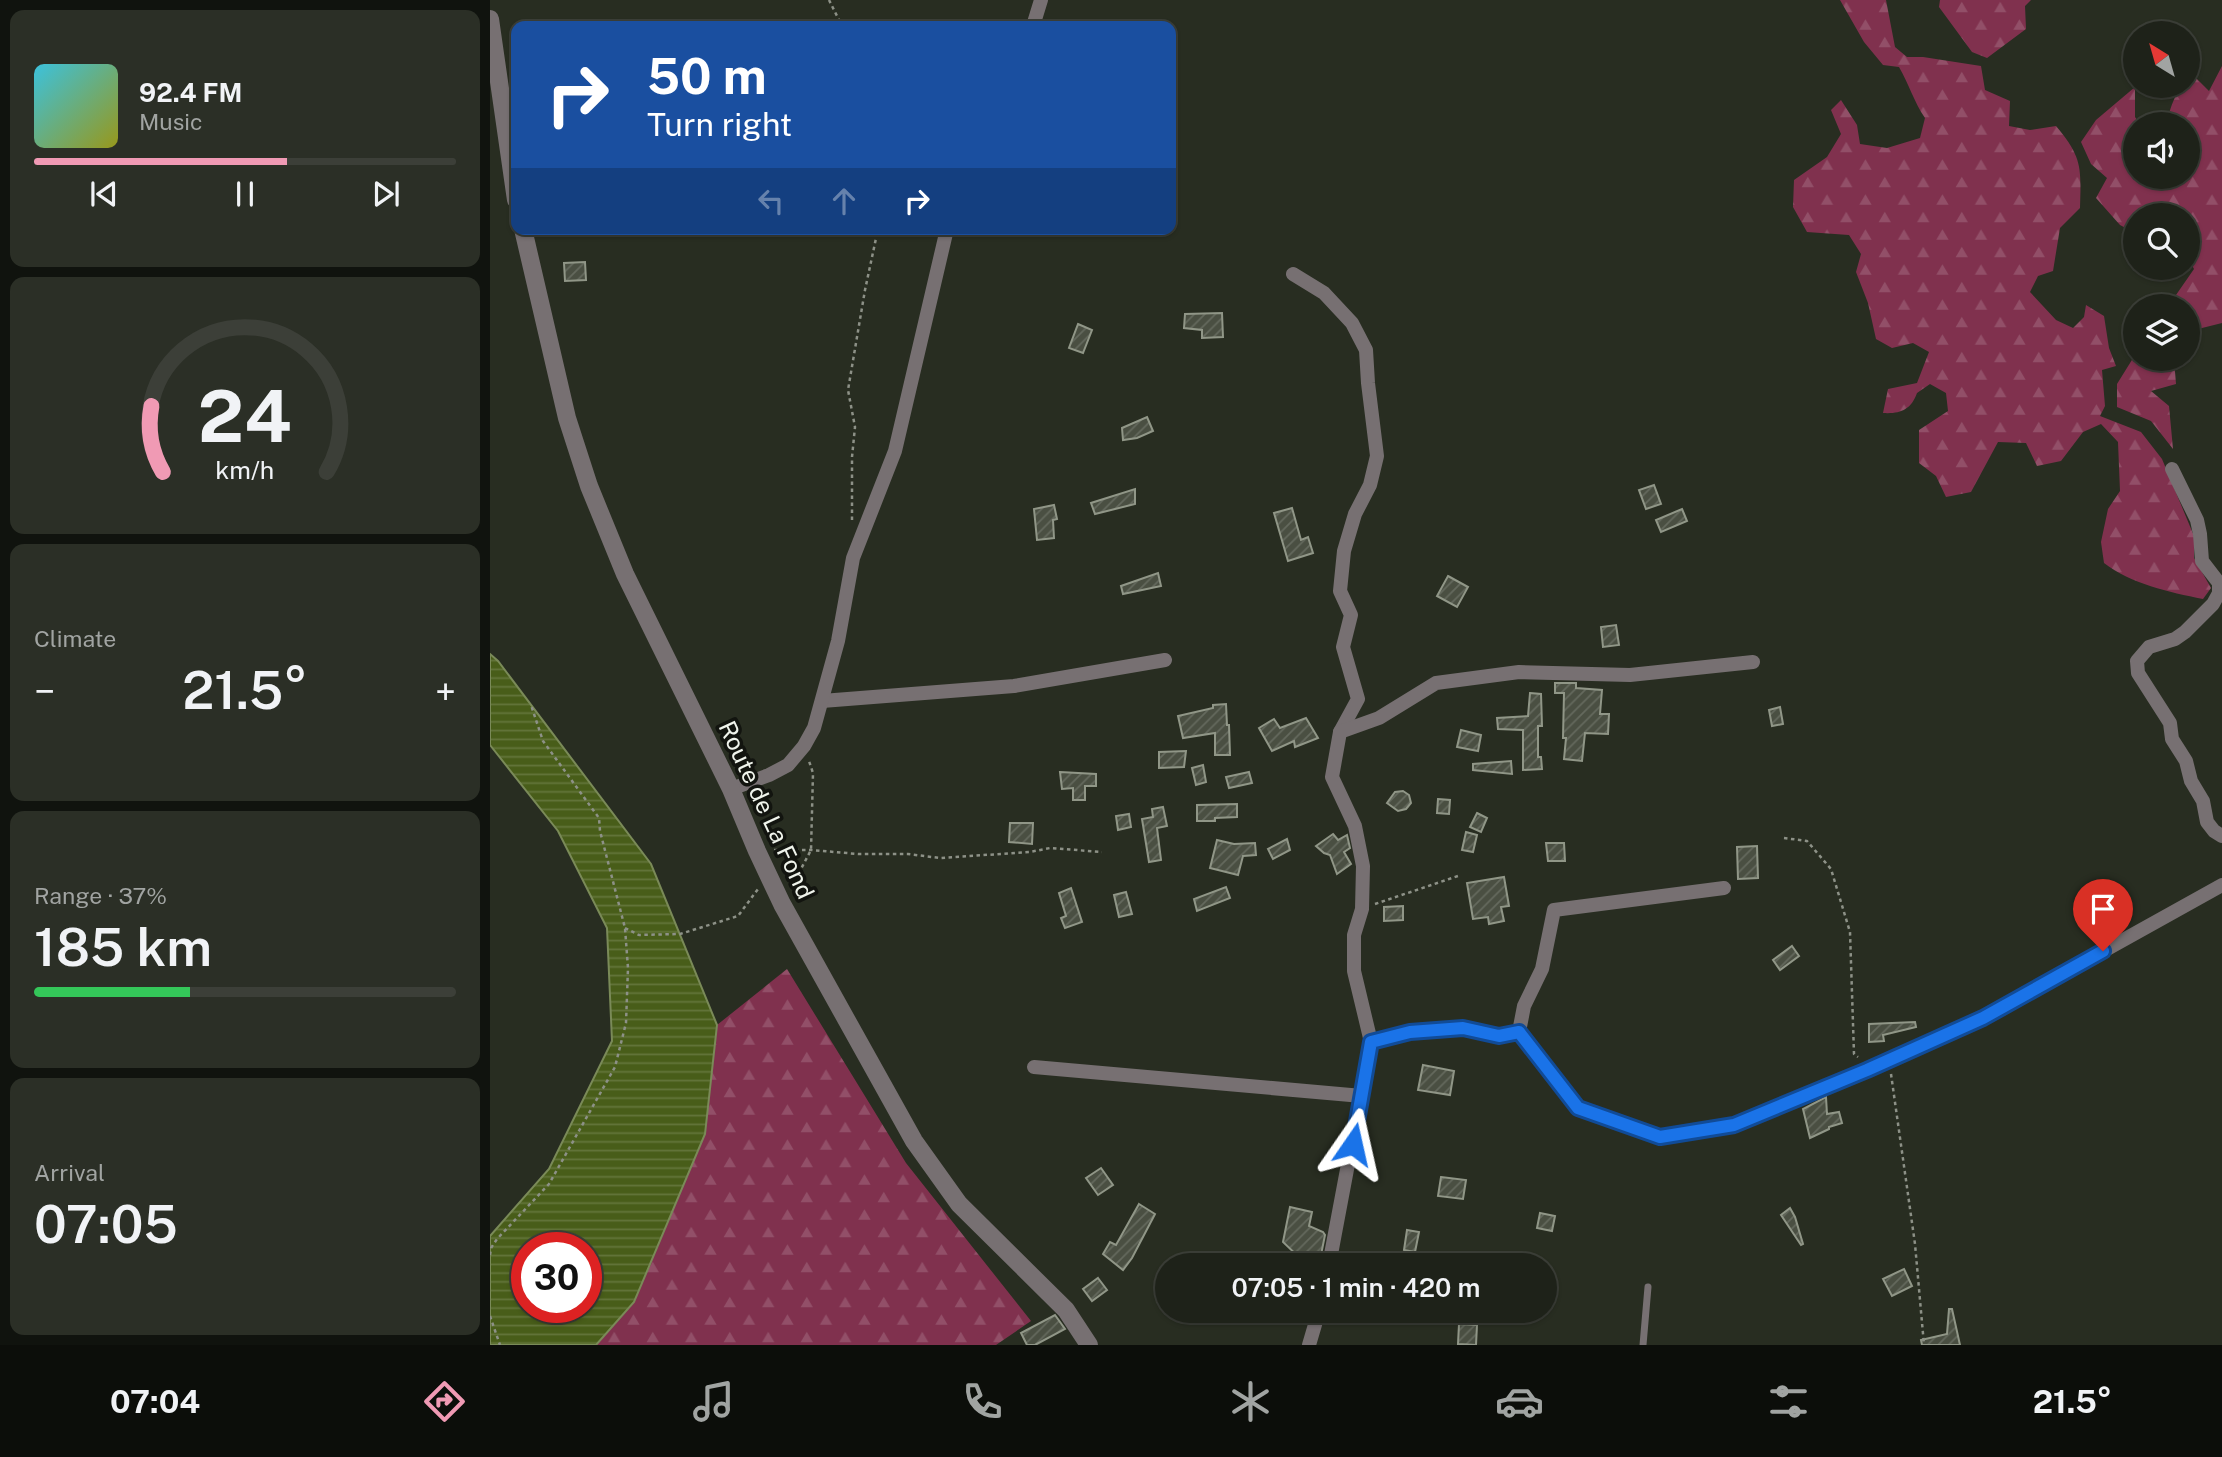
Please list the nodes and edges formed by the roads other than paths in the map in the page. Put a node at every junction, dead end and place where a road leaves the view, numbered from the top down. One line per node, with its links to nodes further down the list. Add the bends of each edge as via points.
1 (1041, 0): 3 (street)
2 (490, 19): 4 (street)
3 (1034, 21)
4 (511, 165)
5 (524, 235): 13 (street, Route de La Fond, via 567,418 589,486 625,574)
6 (946, 235): 11 (street, via 895,451 853,558)
7 (1293, 274): 12 (street, via 1324,293 1352,323 1366,350 1374,419 1377,456 1344,551 1340,590 1350,615 1343,647 1357,699)
8 (2172, 468): 14 (street, via 2197,520 2202,561 2219,583 2219,593 2185,632 2149,647 2137,661 2138,673 2170,723 2172,739 2203,801 2207,822)
9 (1165, 660): 11 (street, via 1014,686)
10 (1754, 662): 12 (street, via 1630,675 1519,672 1436,683 1379,718)
11 (822, 701): 13 (street, via 814,728 788,765)
12 (1340, 732): 18 (street, via 1332,776 1355,826 1363,866 1354,971)
13 (732, 789): 24 (street, Route de La Fond, via 789,916 914,1141 959,1204 1066,1310)
14 (2222, 836)
15 (2222, 885): 17 (street, via 1983,1018 1734,1125 1660,1137 1578,1108)
16 (1724, 888): 17 (street, via 1554,910 1542,969 1524,1006)
17 (1519, 1032): 18 (street, via 1499,1036 1463,1028 1410,1032)
18 (1371, 1042): 20 (street)
19 (1034, 1067): 20 (street)
20 (1362, 1096): 21 (street)
21 (1331, 1253)
22 (1648, 1287): 26 (lane)
23 (1315, 1323): 25 (street)
24 (1089, 1345)
25 (1309, 1345)
26 (1643, 1345)

